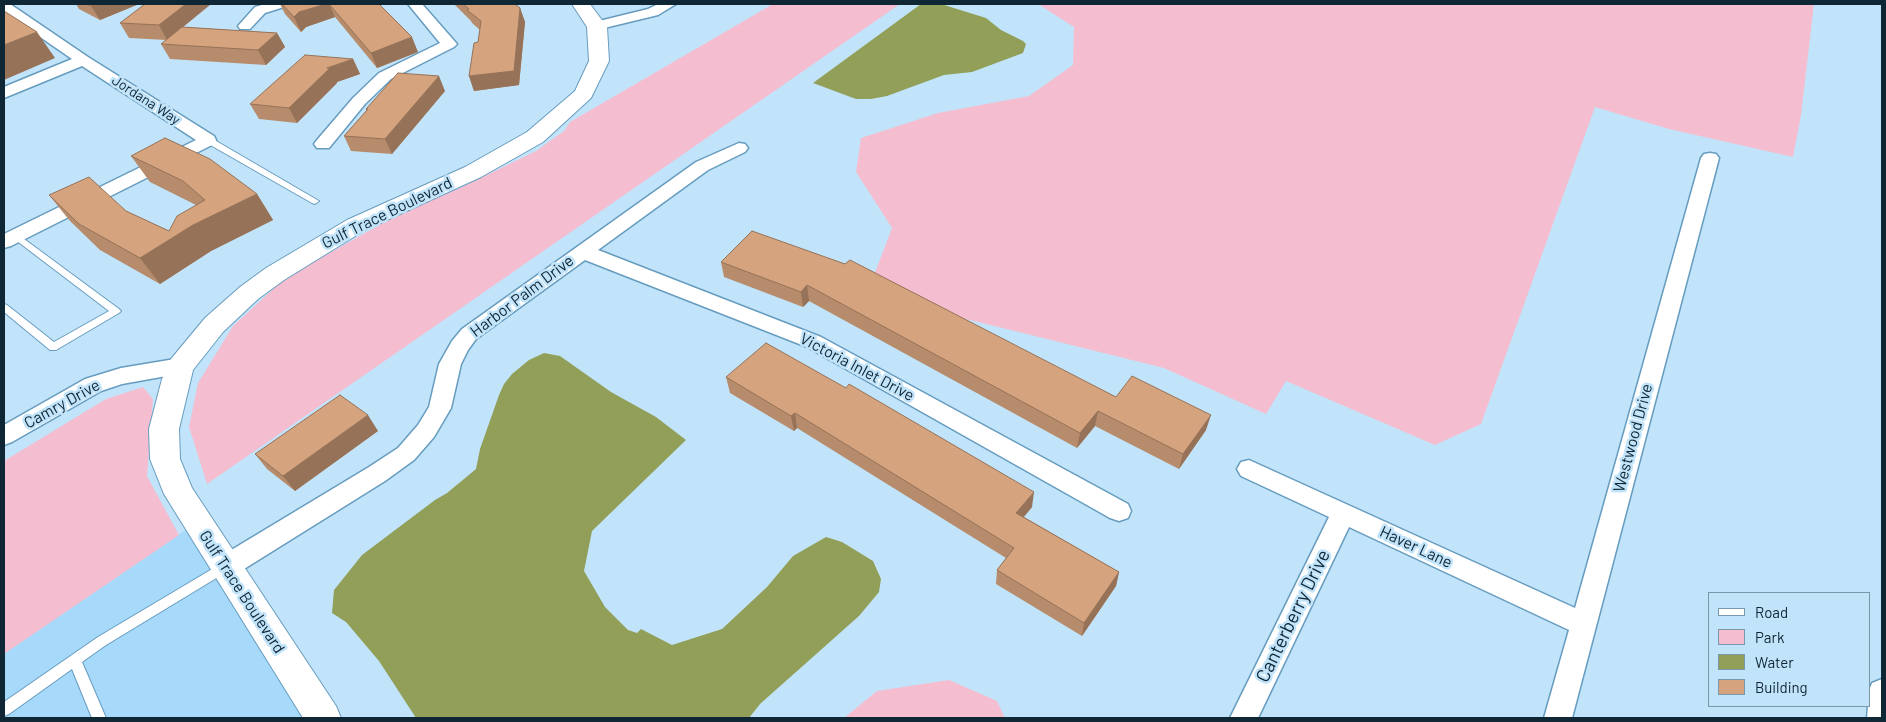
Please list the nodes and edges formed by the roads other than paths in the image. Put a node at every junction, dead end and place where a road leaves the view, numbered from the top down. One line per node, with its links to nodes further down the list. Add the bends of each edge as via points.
1 (279, 4): 6 (street, via 260,10)
2 (415, 4): 11 (street, via 449,44 385,76)
3 (581, 4): 7 (street, Gulf Trace Boulevard)
4 (669, 4): 7 (street, via 653,12)
5 (4, 6): 8 (street, Jordana Way)
6 (245, 26)
7 (596, 26): 18 (street, Gulf Trace Boulevard, via 599,61 584,94 536,137 473,172 356,225 283,269 214,325)
8 (83, 60): 9 (street); 10 (street, Jordana Way)
9 (4, 94)
10 (208, 140): 14 (lane); 15 (street)
11 (323, 144)
12 (740, 148): 16 (street, Harbor Palm Drive, via 702,166)
13 (1710, 158): 24 (street, Westwood Drive)
14 (315, 201)
15 (10, 239): 17 (lane, via 116,310 53,347)
16 (582, 251): 21 (street, Victoria Inlet Drive, via 814,342); 23 (street, Harbor Palm Drive, via 469,334 450,364 440,408 406,454)
17 (4, 307)
18 (181, 366): 19 (street, Camry Drive, via 120,376 93,385); 23 (street, Gulf Trace Boulevard, via 164,429 165,459 179,494)
19 (4, 436)
20 (1249, 469): 22 (street, Haver Lane)
21 (1120, 511)
22 (1343, 514): 24 (street, Haver Lane); 30 (street, Canterberry Drive)
23 (227, 566): 25 (lane); 29 (street, Gulf Trace Boulevard)
24 (1582, 624): 31 (street, Westwood Drive)
25 (75, 660): 27 (lane); 28 (lane)
26 (1882, 692): 32 (street)
27 (4, 710)
28 (100, 718)
29 (323, 718)
30 (1244, 718)
31 (1558, 718)
32 (1881, 718)

